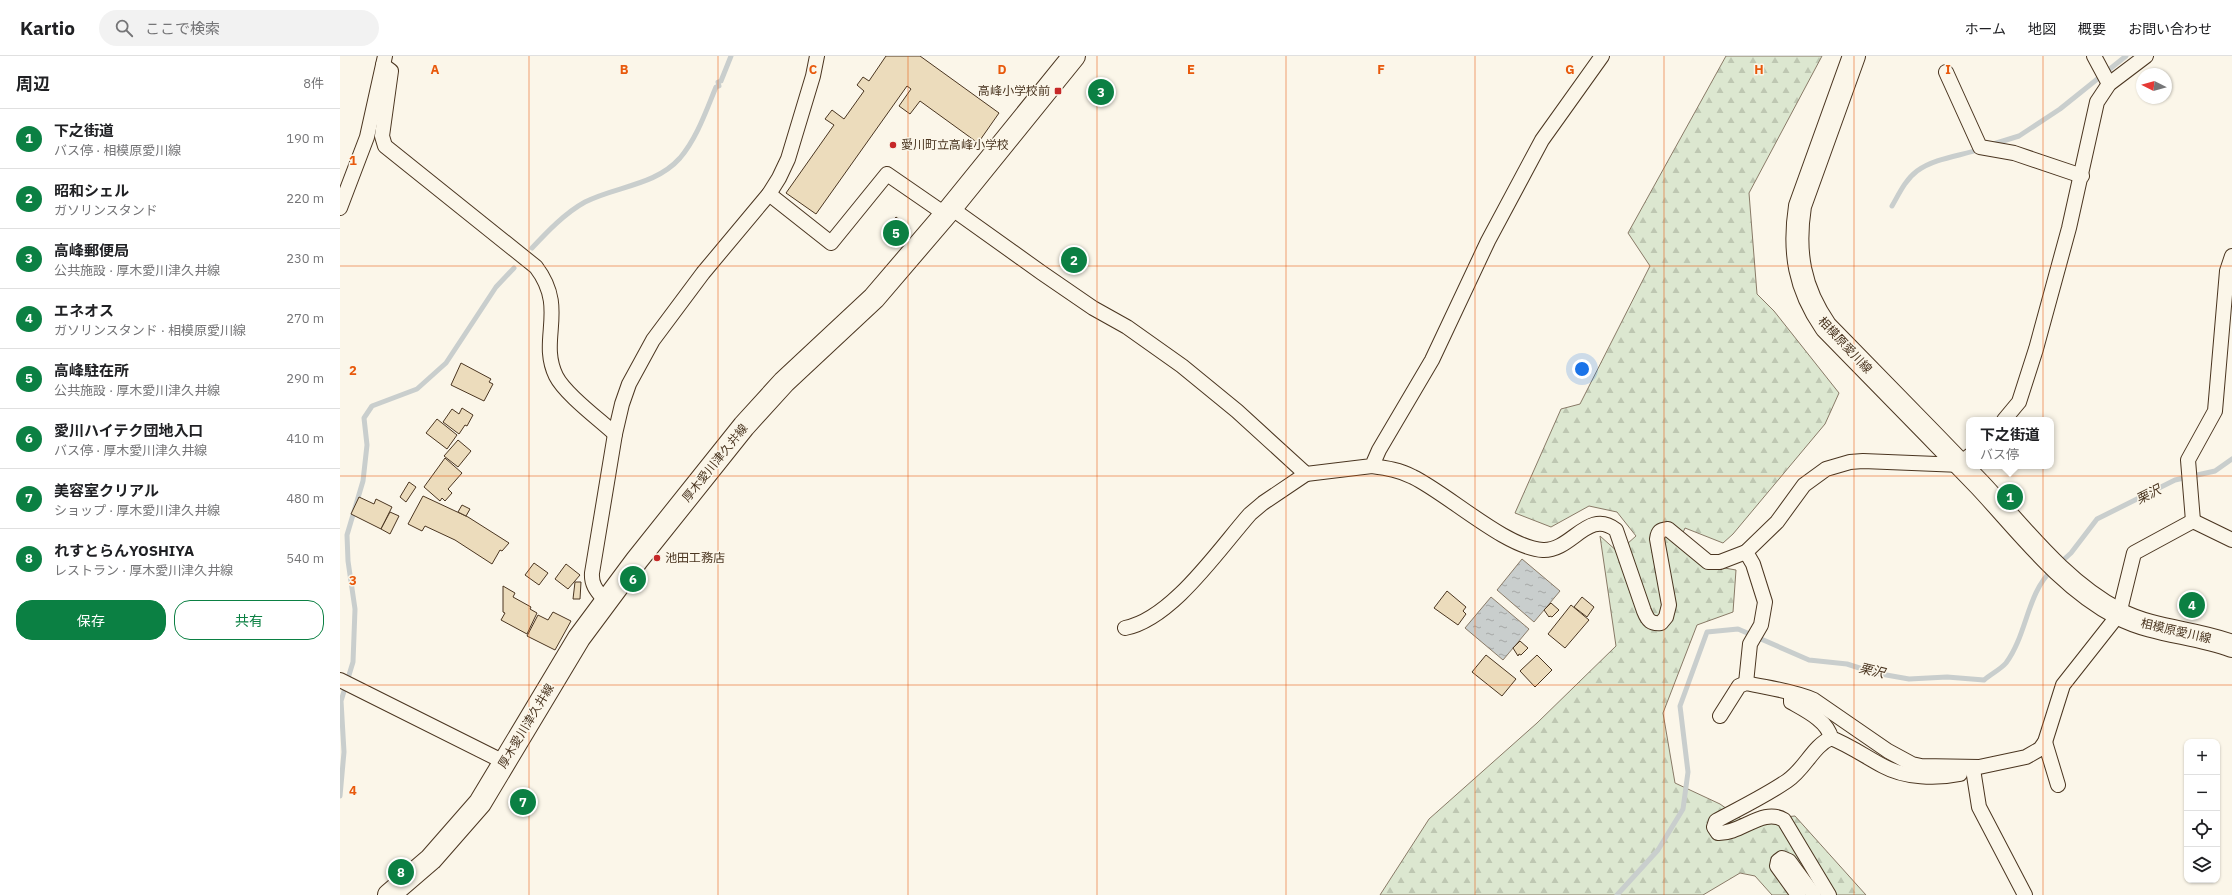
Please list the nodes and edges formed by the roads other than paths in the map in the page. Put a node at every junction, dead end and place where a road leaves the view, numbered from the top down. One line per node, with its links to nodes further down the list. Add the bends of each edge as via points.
1 (817, 56): 11 (street, via 788,159)
2 (1074, 56): 13 (main road, 厚木愛川津久井線)
3 (1602, 56): 18 (street, via 1542,140 1488,241 1432,360)
4 (1854, 56): 17 (main road, 相模原愛川線, via 1800,206 1797,251 1804,288 1813,309 1826,327)
5 (2094, 56): 9 (street)
6 (2146, 56): 9 (street)
7 (384, 60): 12 (street, via 367,137); 16 (street, via 391,71 382,136 385,146 536,267 546,283 552,301 550,354 556,377 564,388)
8 (1946, 72): 10 (street, via 1980,146 2014,152)
9 (2109, 84): 10 (street, via 2097,102)
10 (2082, 176): 15 (street, via 2025,387)
11 (769, 194): 13 (street, via 831,244 887,174); 16 (street, via 703,273 653,340 629,384)
12 (340, 208)
13 (948, 211): 20 (street, via 1093,308 1127,327 1182,366 1237,411); 24 (main road, 厚木愛川津久井線, via 874,298 784,382 744,426)
14 (2232, 256): 21 (street, via 2227,271 2215,411 2188,460)
15 (2006, 417)
16 (615, 434): 24 (street, via 592,573 594,586)
17 (1965, 461): 23 (street, via 1864,461 1826,469 1804,485 1777,522)
18 (1372, 466): 20 (street); 23 (street, via 1398,470 1414,477 1484,523 1530,548 1553,549 1589,526 1601,522 1608,524 1616,530 1647,620 1653,624 1661,623 1666,617 1669,605 1657,539 1661,530 1668,529 1708,562 1720,562)
19 (1972, 469): 25 (main road, 相模原愛川線, via 2062,572 2093,599)
20 (1306, 474): 26 (street, via 1250,514 1171,604 1154,616)
21 (2192, 521): 22 (street); 25 (street, via 2134,553)
22 (2232, 540)
23 (1746, 552): 29 (street, via 1753,564 1764,602 1761,625 1750,644)
24 (606, 602): 34 (main road, 厚木愛川津久井線, via 579,638)
25 (2119, 614): 27 (main road, 相模原愛川線, via 2152,627 2195,634); 33 (street, via 2063,685)
26 (1125, 628)
27 (2232, 646)
28 (340, 680): 34 (street)
29 (1746, 683): 30 (street); 31 (street, via 1740,686)
30 (1791, 693): 32 (street, via 1792,702 1812,714 1830,732); 35 (street, via 1814,700 1888,751 1912,764)
31 (1720, 716)
32 (1831, 738): 35 (street, via 1897,772 1947,776 1960,774); 40 (street, via 1823,742 1803,768 1787,781 1716,821 1714,827 1718,833 1728,833 1769,815 1784,820)
33 (2045, 742): 35 (street, via 2040,749 2026,757); 36 (street)
34 (504, 762): 37 (main road, 厚木愛川津久井線, via 480,803 431,859)
35 (1968, 768): 41 (street, via 1979,808)
36 (2058, 785)
37 (389, 895)
38 (1798, 895): 39 (street, via 1777,866 1782,858 1789,861)
39 (1814, 895)
40 (1829, 895)
41 (2025, 895)

